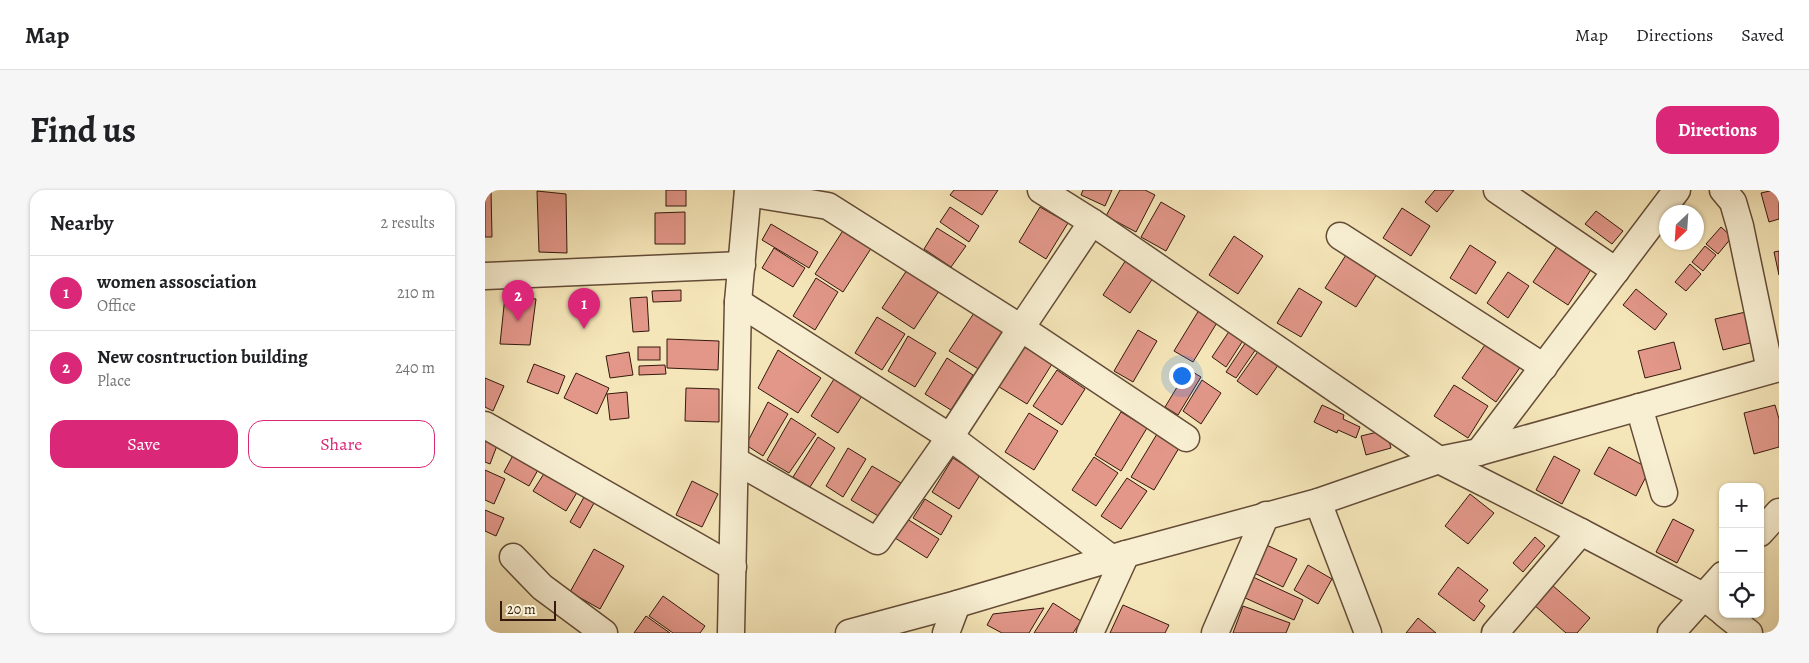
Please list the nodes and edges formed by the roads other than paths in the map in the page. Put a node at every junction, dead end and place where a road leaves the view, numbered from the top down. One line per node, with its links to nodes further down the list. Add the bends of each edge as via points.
1 (1041, 190): 6 (street)
2 (1497, 190): 9 (street)
3 (1677, 190): 9 (street)
4 (1723, 190): 14 (street, via 1733,202 1740,226)
5 (748, 192): 8 (street); 12 (street, via 828,206)
6 (1092, 222): 12 (street); 20 (street)
7 (1340, 236): 13 (street)
8 (742, 265): 10 (street); 11 (street)
9 (1616, 271): 13 (street)
10 (485, 276)
11 (739, 302): 17 (street); 21 (street)
12 (1021, 328): 17 (street); 18 (street)
13 (1544, 367): 19 (street)
14 (1774, 369): 15 (street)
15 (1639, 407): 19 (street); 22 (street)
16 (485, 426): 30 (street)
17 (950, 437): 21 (street, via 877,540); 28 (street)
18 (1186, 438)
19 (1479, 452): 20 (street)
20 (1439, 460): 23 (street); 27 (street)
21 (736, 461): 30 (street)
22 (1663, 493)
23 (1318, 502): 25 (street); 39 (street)
24 (1779, 512): 26 (street)
25 (1266, 515): 28 (street); 38 (street)
26 (1764, 529)
27 (1581, 532): 32 (street); 40 (street)
28 (1119, 556): 31 (street); 37 (street)
29 (513, 557): 33 (street, via 542,587)
30 (733, 567): 34 (street)
31 (957, 604): 35 (street); 36 (street)
32 (1717, 608): 41 (street); 42 (street)
33 (604, 633)
34 (731, 633)
35 (849, 633)
36 (946, 633)
37 (1091, 633)
38 (1215, 633)
39 (1368, 633)
40 (1495, 633)
41 (1671, 633)
42 (1749, 633)

